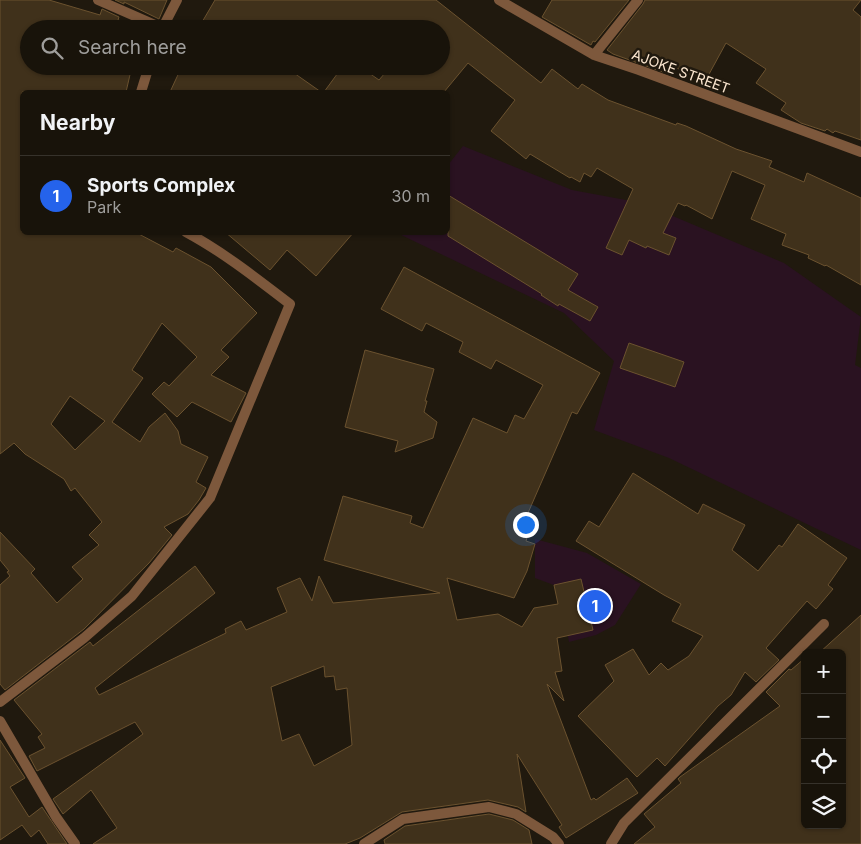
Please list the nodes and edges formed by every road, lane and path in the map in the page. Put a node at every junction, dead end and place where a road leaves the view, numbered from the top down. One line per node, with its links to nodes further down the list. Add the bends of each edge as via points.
1 (98, 0): 5 (street)
2 (177, 0): 6 (street)
3 (499, 0): 7 (street, AJOKE STREET)
4 (638, 0): 7 (street)
5 (144, 20)
6 (166, 20)
7 (594, 55): 10 (street, AJOKE STREET)
8 (146, 75): 9 (street)
9 (142, 90)
10 (861, 152)
11 (191, 235): 13 (street, via 246,270 290,304 205,505 132,596 84,638)
12 (824, 624): 18 (street, via 624,823)
13 (0, 702)
14 (0, 721): 15 (street)
15 (75, 844)
16 (364, 844): 17 (street, via 403,819 489,807 516,814 554,837)
17 (559, 844)
18 (611, 844)

